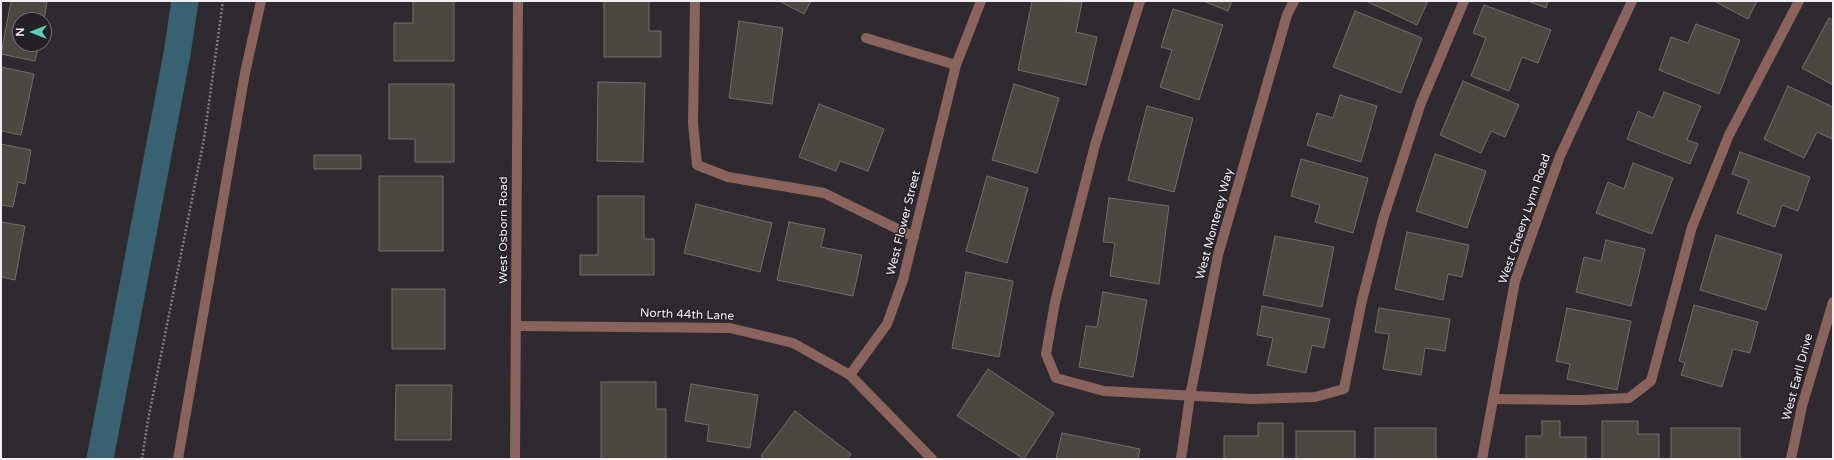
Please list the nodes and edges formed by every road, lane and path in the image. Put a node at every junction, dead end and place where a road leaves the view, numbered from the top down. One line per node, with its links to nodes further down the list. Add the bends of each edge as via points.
1 (223, 1): 19 (path, via 204,139)
2 (261, 1): 20 (street, via 243,81)
3 (518, 1): 15 (street, West Osborn Road)
4 (695, 1): 13 (street, via 693,123 696,165 728,177 824,193)
5 (981, 1): 12 (street, West Flower Street)
6 (1140, 1): 17 (street, via 1095,145 1055,302 1046,354 1056,378 1104,390)
7 (1294, 1): 17 (street, West Monterey Way, via 1287,15 1218,255)
8 (1464, 1): 17 (street, via 1421,102 1383,219 1362,300 1344,389 1314,397 1252,399)
9 (1632, 1): 18 (street, West Cheery Lynn Road, via 1560,156 1515,282)
10 (1799, 1): 18 (street, via 1729,135 1692,227 1651,381 1629,398)
11 (866, 38): 12 (street)
12 (956, 64): 13 (street, West Flower Street)
13 (914, 237): 16 (street, West Flower Street, via 903,280 886,324)
14 (1833, 302): 25 (street, West Earll Drive, via 1802,406)
15 (516, 326): 16 (street, North 44th Lane, via 730,328 793,343); 21 (street, West Osborn Road)
16 (850, 375): 22 (street, North 44th Lane)
17 (1190, 396): 23 (street, West Monterey Way)
18 (1493, 399): 24 (street, West Cheery Lynn Road)
19 (142, 459)
20 (178, 459)
21 (515, 459)
22 (932, 459)
23 (1181, 459)
24 (1482, 459)
25 (1791, 459)

